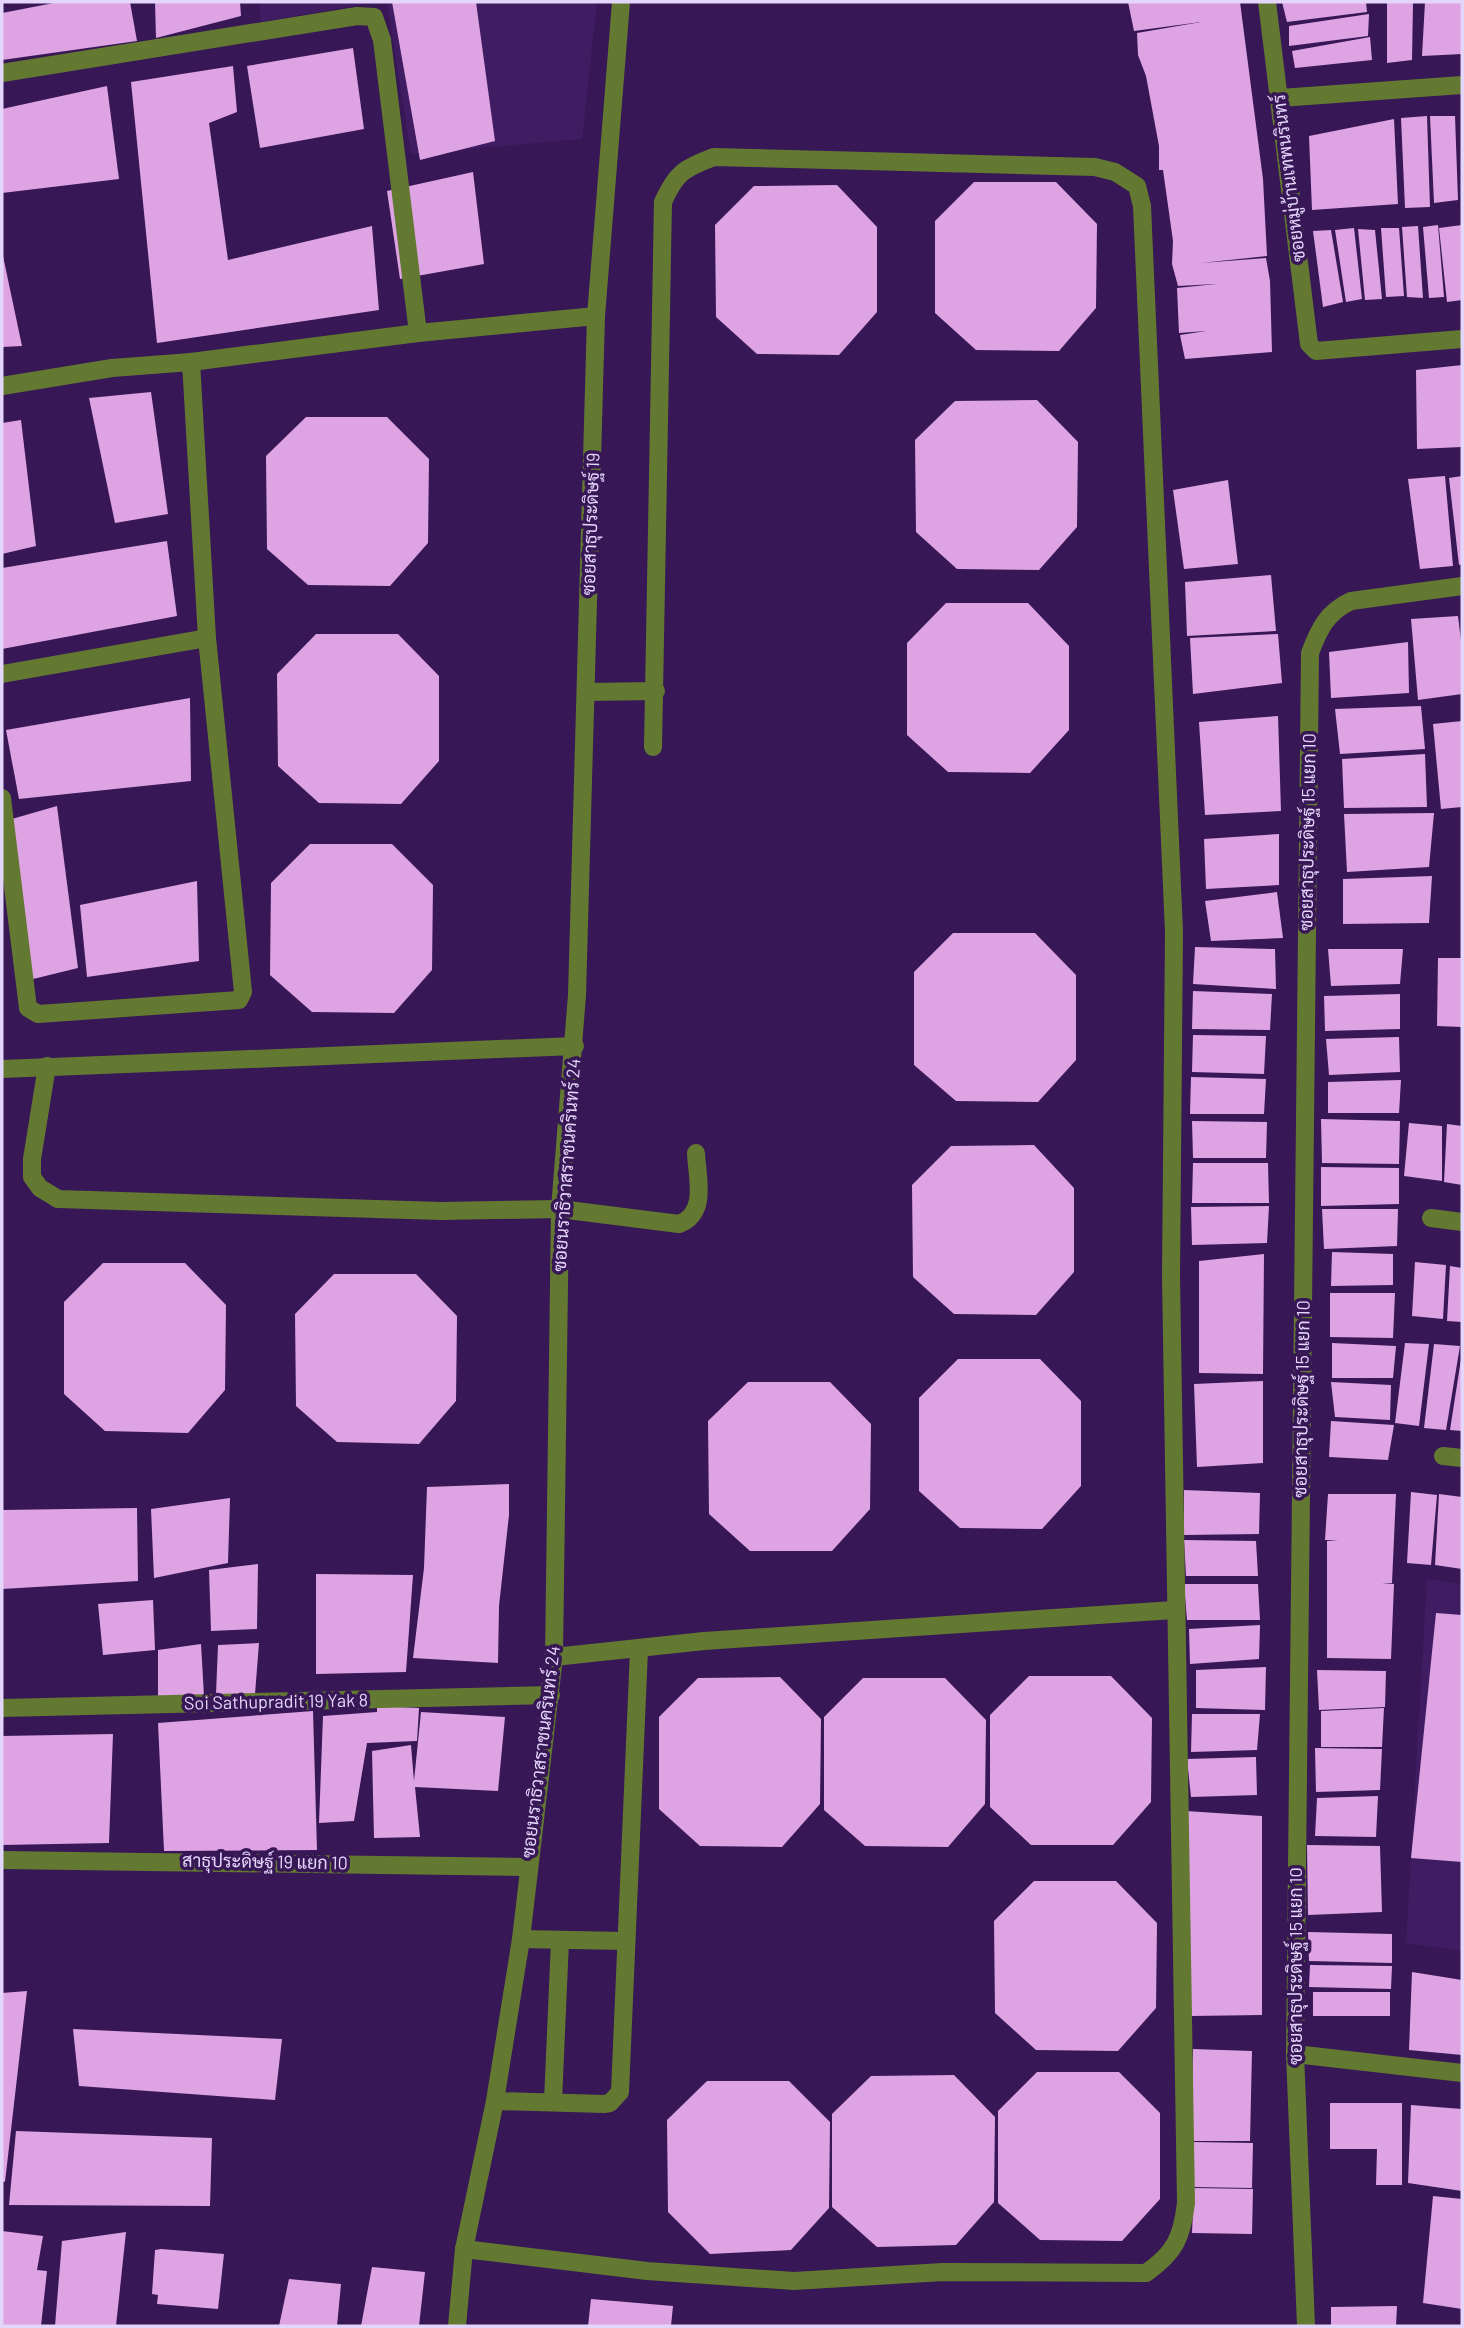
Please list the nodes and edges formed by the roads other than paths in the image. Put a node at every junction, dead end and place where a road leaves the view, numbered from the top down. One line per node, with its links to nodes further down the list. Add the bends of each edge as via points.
1 (621, 2): 6 (street, ซอยสาธุประดิษฐ์ 19)
2 (1267, 2): 5 (street, ซอยหมู่บ้านเทพนรินทร์)
3 (2, 74): 7 (street, via 357,16 374,17 382,40)
4 (1462, 85): 5 (street)
5 (1280, 98): 8 (street, ซอยหมู่บ้านเทพนรินทร์, via 1308,344 1316,351)
6 (596, 316): 7 (street); 15 (street, ซอยสาธุประดิษฐ์ 19)
7 (418, 333): 9 (street)
8 (1462, 339)
9 (191, 362): 10 (street, via 112,368); 12 (street)
10 (2, 386)
11 (1462, 586): 37 (street, ซอยสาธุประดิษฐ์ 15 แยก 10, via 1351,601 1337,608 1320,627 1310,653)
12 (207, 638): 13 (street); 17 (street, via 243,992 239,1000 32,1012)
13 (2, 674)
14 (656, 691): 15 (street); 16 (street); 27 (street, via 663,202 673,179 689,166 714,157 1095,167 1115,172 1137,186 1142,206 1174,932)
15 (586, 692): 18 (street, ซอยสาธุประดิษฐ์ 19)
16 (653, 747)
17 (2, 797)
18 (575, 1046): 19 (street); 22 (street, ซอยนราธิวาสราชนครินทร์ 24)
19 (47, 1066): 20 (street); 22 (street, via 32,1177 58,1199 441,1212)
20 (2, 1069)
21 (696, 1153): 22 (street, via 699,1207 686,1222)
22 (560, 1209): 29 (street, ซอยนราธิวาสราชนครินทร์ 24)
23 (1431, 1217): 24 (street)
24 (1462, 1222)
25 (1443, 1456): 26 (street)
26 (1462, 1458)
27 (1174, 1610): 28 (street); 41 (street, via 1186,2203 1183,2231 1163,2262 1146,2273 943,2272 794,2281 647,2271)
28 (639, 1650): 29 (street); 36 (street)
29 (554, 1657): 30 (street, ซอยนราธิวาสราชนครินทร์ 24)
30 (551, 1695): 31 (street, Soi Sathupradit 19 Yak 8); 33 (street, ซอยนราธิวาสราชนครินทร์ 24)
31 (2, 1708)
32 (2, 1860): 33 (street, สาธุประดิษฐ์ 19 แยก 10)
33 (528, 1867): 34 (street, ซอยนราธิวาสราชนครินทร์ 24)
34 (521, 1939): 35 (street); 39 (street, ซอยนราธิวาสราชนครินทร์ 24)
35 (560, 1941): 36 (street); 40 (street)
36 (624, 1941): 40 (street, via 620,2092 610,2103)
37 (1295, 2054): 38 (street); 43 (street, ซอยสาธุประดิษฐ์ 15 แยก 10)
38 (1462, 2073)
39 (495, 2101): 40 (street); 41 (street, ซอยนราธิวาสราชนครินทร์ 24)
40 (553, 2101)
41 (464, 2249): 42 (street, ซอยนราธิวาสราชนครินทร์ 24)
42 (457, 2326)
43 (1306, 2326)

